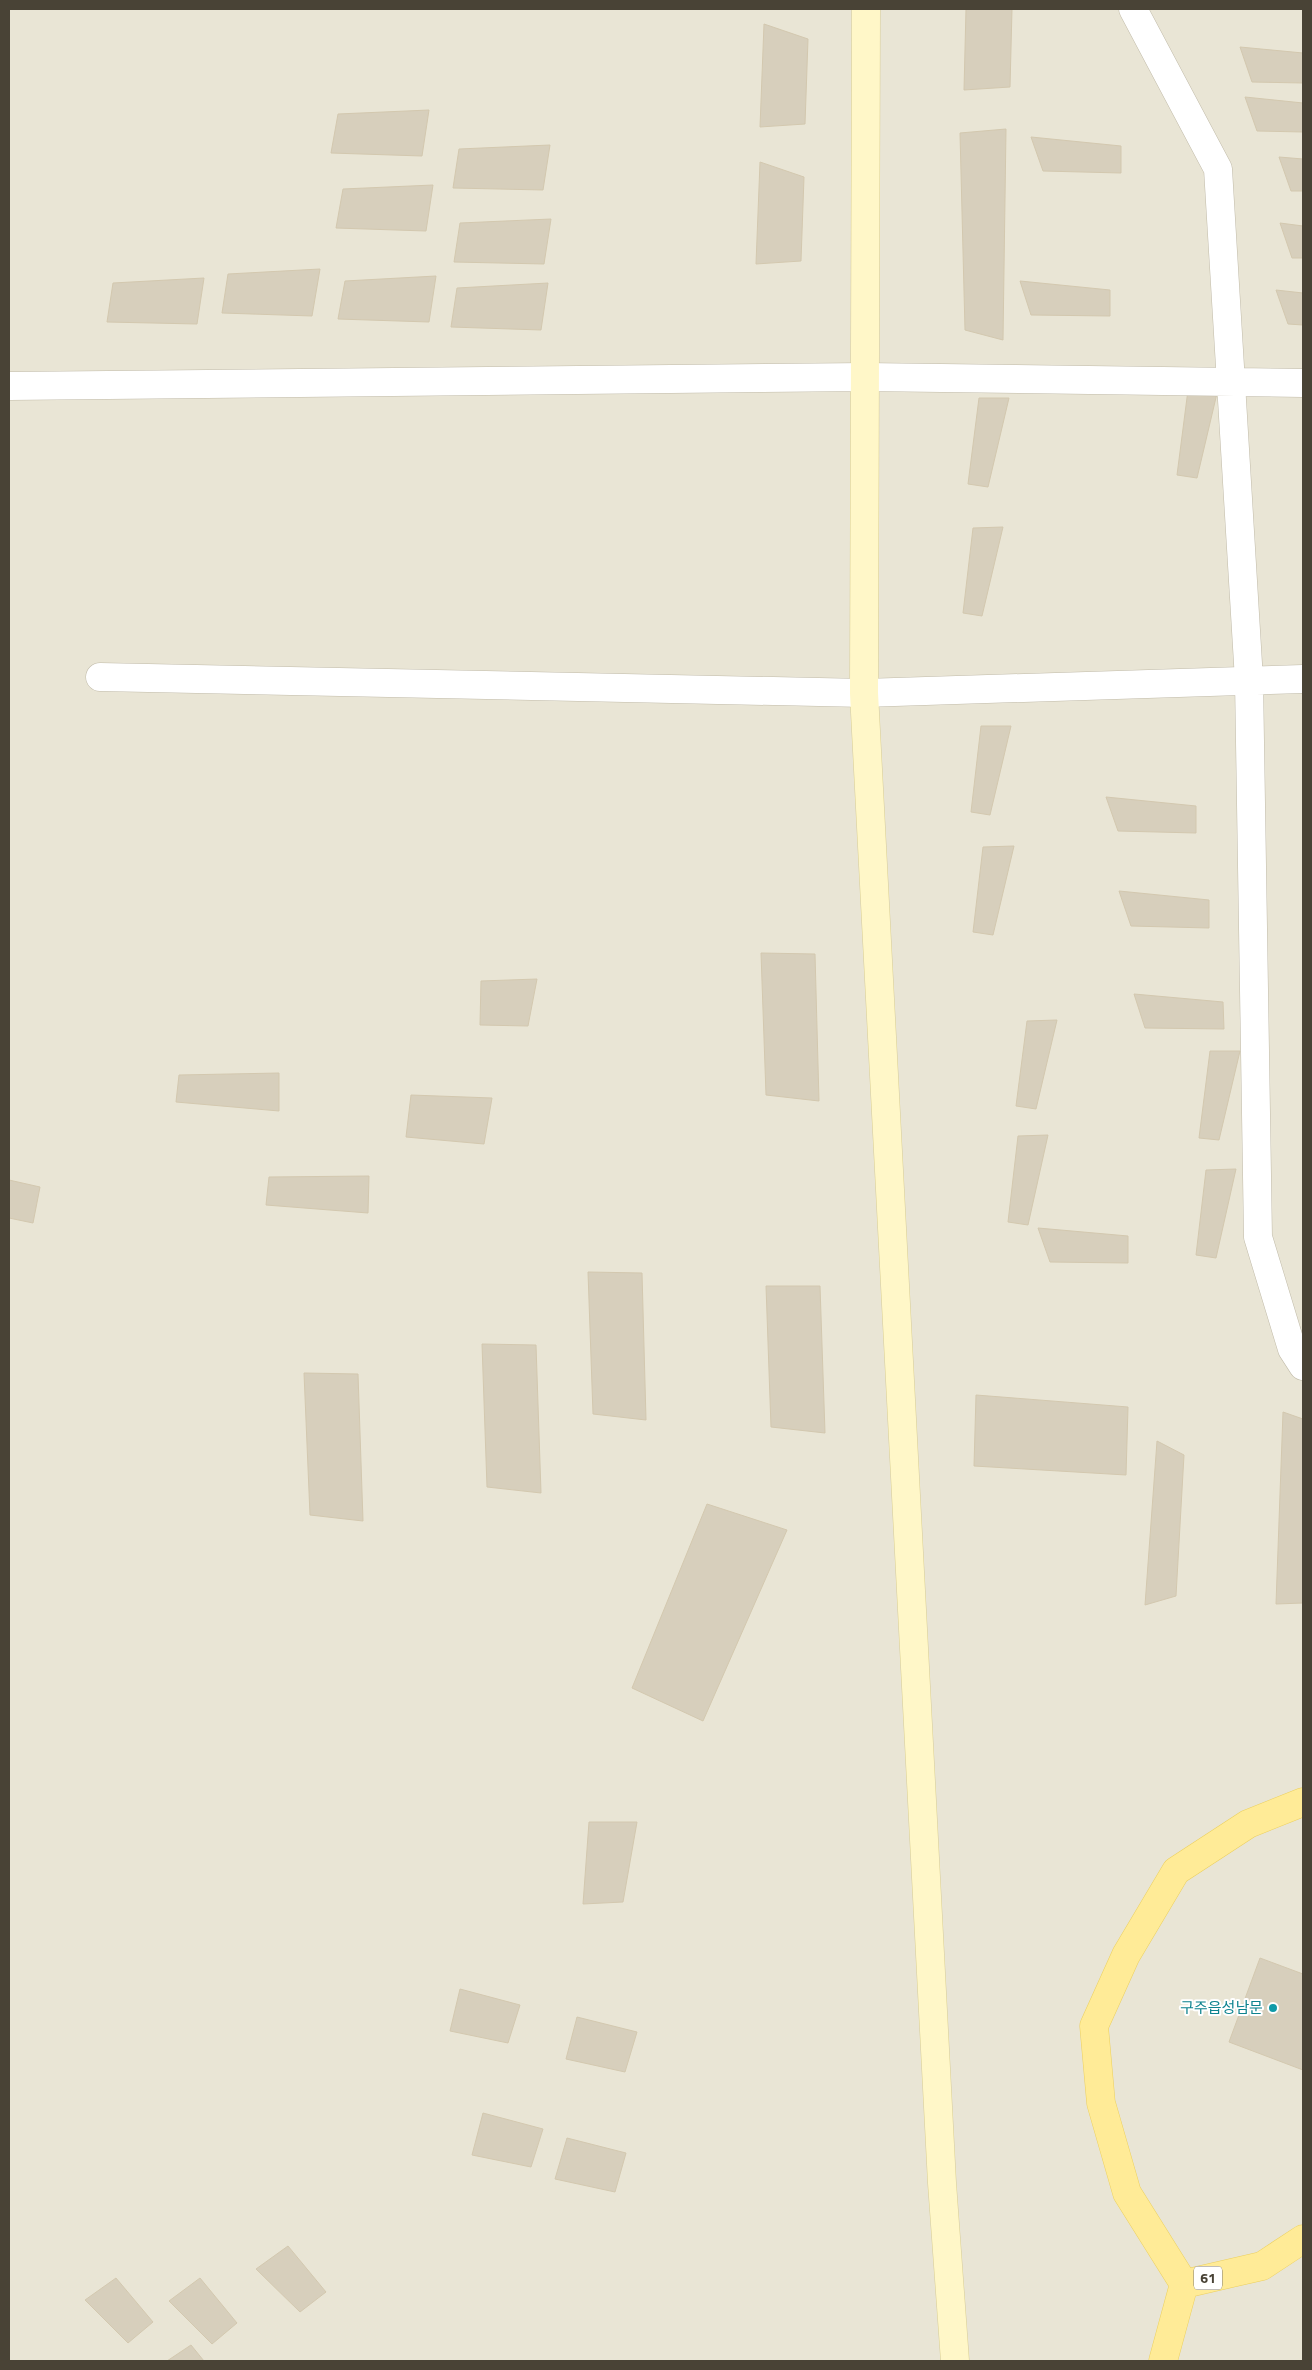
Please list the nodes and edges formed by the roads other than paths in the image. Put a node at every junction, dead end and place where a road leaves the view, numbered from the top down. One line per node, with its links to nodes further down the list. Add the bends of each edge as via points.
1 (866, 9): 3 (main road)
2 (1133, 9): 4 (street, via 1218,169)
3 (865, 377): 4 (street); 6 (street); 10 (main road)
4 (1232, 382): 5 (street); 9 (street)
5 (1303, 383)
6 (9, 386)
7 (100, 677): 10 (street)
8 (1303, 678): 9 (street)
9 (1249, 680): 10 (street); 11 (street, via 1258,1237 1292,1349)
10 (864, 693): 15 (main road, via 942,2183)
11 (1303, 1366)
12 (1303, 1802): 14 (main road, via 1248,1824 1176,1872 1126,1955 1094,2026 1100,2102 1127,2193)
13 (1303, 2239): 14 (main road, 61, via 1262,2266)
14 (1184, 2284): 16 (main road, 61)
15 (955, 2361)
16 (1163, 2361)

